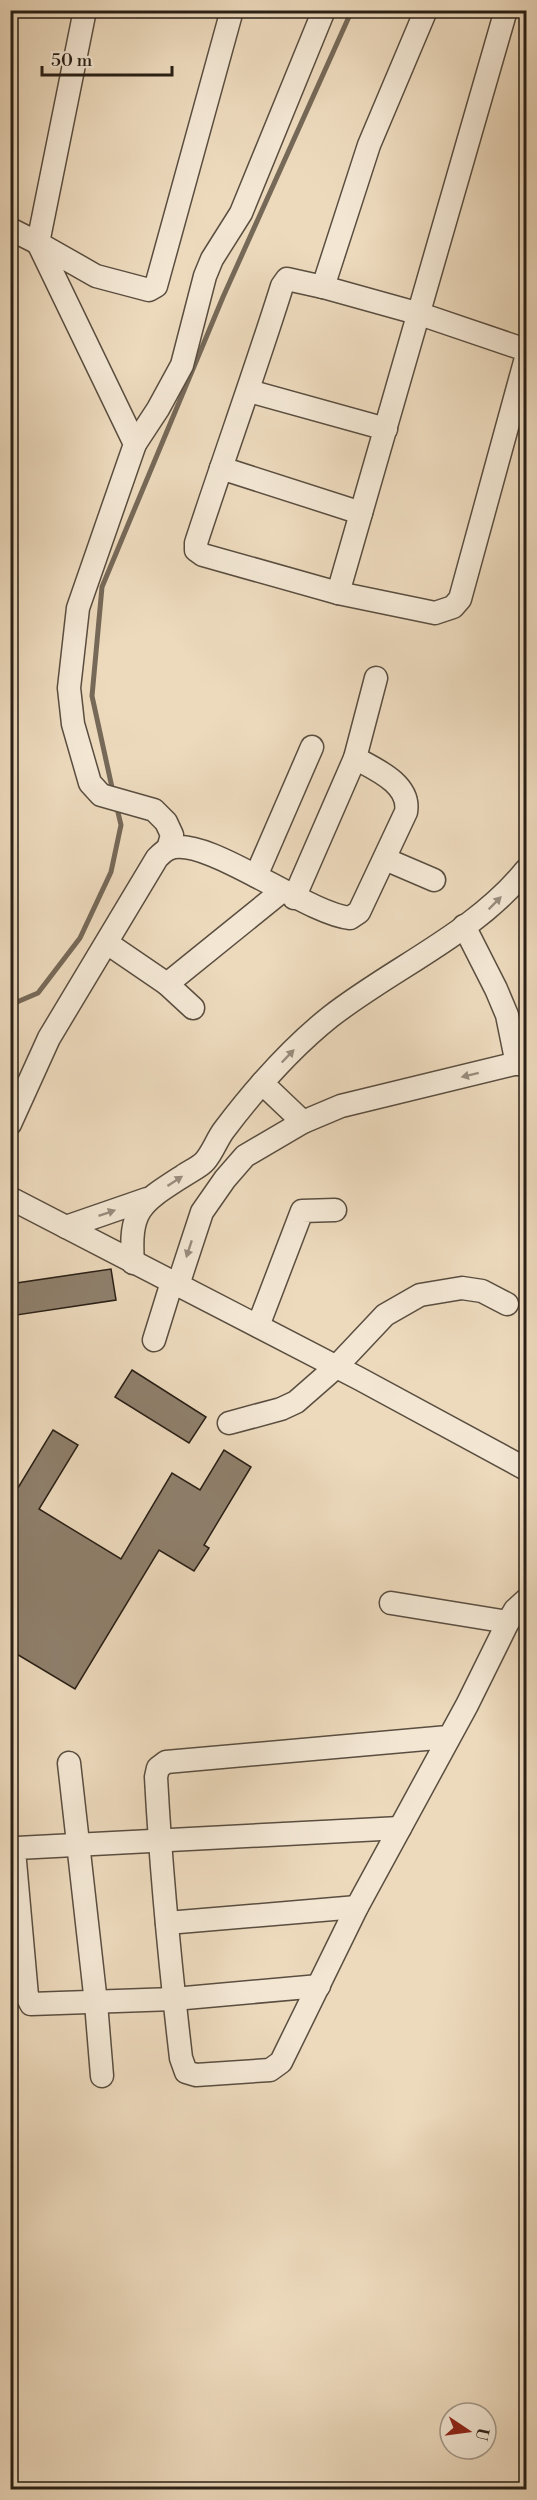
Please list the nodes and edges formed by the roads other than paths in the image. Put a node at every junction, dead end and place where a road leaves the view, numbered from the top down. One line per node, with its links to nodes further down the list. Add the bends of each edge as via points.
1 (85, 10): 7 (street)
2 (232, 10): 7 (street, via 156,286 149,290 96,276)
3 (324, 10): 14 (street, via 241,213 205,276 182,365)
4 (426, 10): 8 (street, via 369,145)
5 (506, 10): 9 (street)
6 (10, 229): 7 (street)
7 (39, 243): 14 (street)
8 (323, 287): 9 (street); 12 (street, via 285,281)
9 (420, 314): 10 (street); 13 (street)
10 (526, 350)
11 (526, 358): 17 (street, via 460,599 453,608 435,613)
12 (249, 391): 13 (street); 15 (street)
13 (386, 429): 16 (street)
14 (135, 444): 21 (street, via 78,608 69,688 73,724 90,783 101,795 154,810 172,835)
15 (220, 468): 16 (street); 17 (street, via 196,550)
16 (361, 513): 17 (street)
17 (338, 593)
18 (376, 678): 20 (street)
19 (312, 747): 24 (street)
20 (355, 758): 22 (street, via 390,777 407,802 403,823); 26 (street)
21 (168, 849): 24 (street, via 184,848 217,857); 28 (street, via 157,858)
22 (385, 859): 25 (street); 26 (street, via 359,912 350,918)
23 (526, 870): 27 (street, one-way to 23, via 488,910)
24 (255, 876): 26 (street)
25 (434, 880)
26 (288, 894): 29 (street)
27 (464, 926): 31 (street, via 496,989); 32 (street, one-way to 27, via 331,1017)
28 (107, 943): 29 (street); 34 (street, via 49,1038)
29 (167, 984): 30 (street)
30 (193, 1008)
31 (522, 1062): 33 (street, one-way to 33, via 341,1106)
32 (262, 1083): 33 (street); 35 (street, via 222,1131)
33 (303, 1122): 36 (street, via 245,1156)
34 (10, 1124)
35 (205, 1161): 36 (street); 38 (street, one-way to 35)
36 (225, 1179): 42 (street, one-way to 42, via 202,1212)
37 (10, 1198): 40 (street)
38 (147, 1199): 40 (street, one-way to 38); 41 (street, via 131,1237)
39 (335, 1210): 44 (street, via 302,1211)
40 (66, 1227): 41 (street)
41 (133, 1263): 42 (street)
42 (175, 1283): 44 (street); 45 (street)
43 (507, 1304): 46 (street, via 482,1291 462,1288 420,1295 385,1315)
44 (258, 1326): 46 (street)
45 (154, 1340)
46 (336, 1367): 47 (street, via 296,1402); 48 (street)
47 (229, 1423)
48 (526, 1469)
49 (526, 1600): 51 (street)
50 (391, 1603): 51 (street)
51 (508, 1622): 52 (street)
52 (448, 1737): 54 (street); 55 (street, via 166,1762 158,1768 156,1777)
53 (69, 1763): 56 (street)
54 (400, 1828): 55 (street); 57 (street)
55 (159, 1841): 56 (street); 58 (street)
56 (79, 1845): 61 (street); 61 (street, via 16,1848 12,1853 26,1984 32,2004)
57 (357, 1907): 58 (street); 59 (street)
58 (166, 1923): 60 (street)
59 (319, 1986): 60 (street); 60 (street, via 281,2062 270,2070 196,2075 186,2072)
60 (174, 1999): 61 (street)
61 (96, 2003): 62 (street)
62 (102, 2076)

